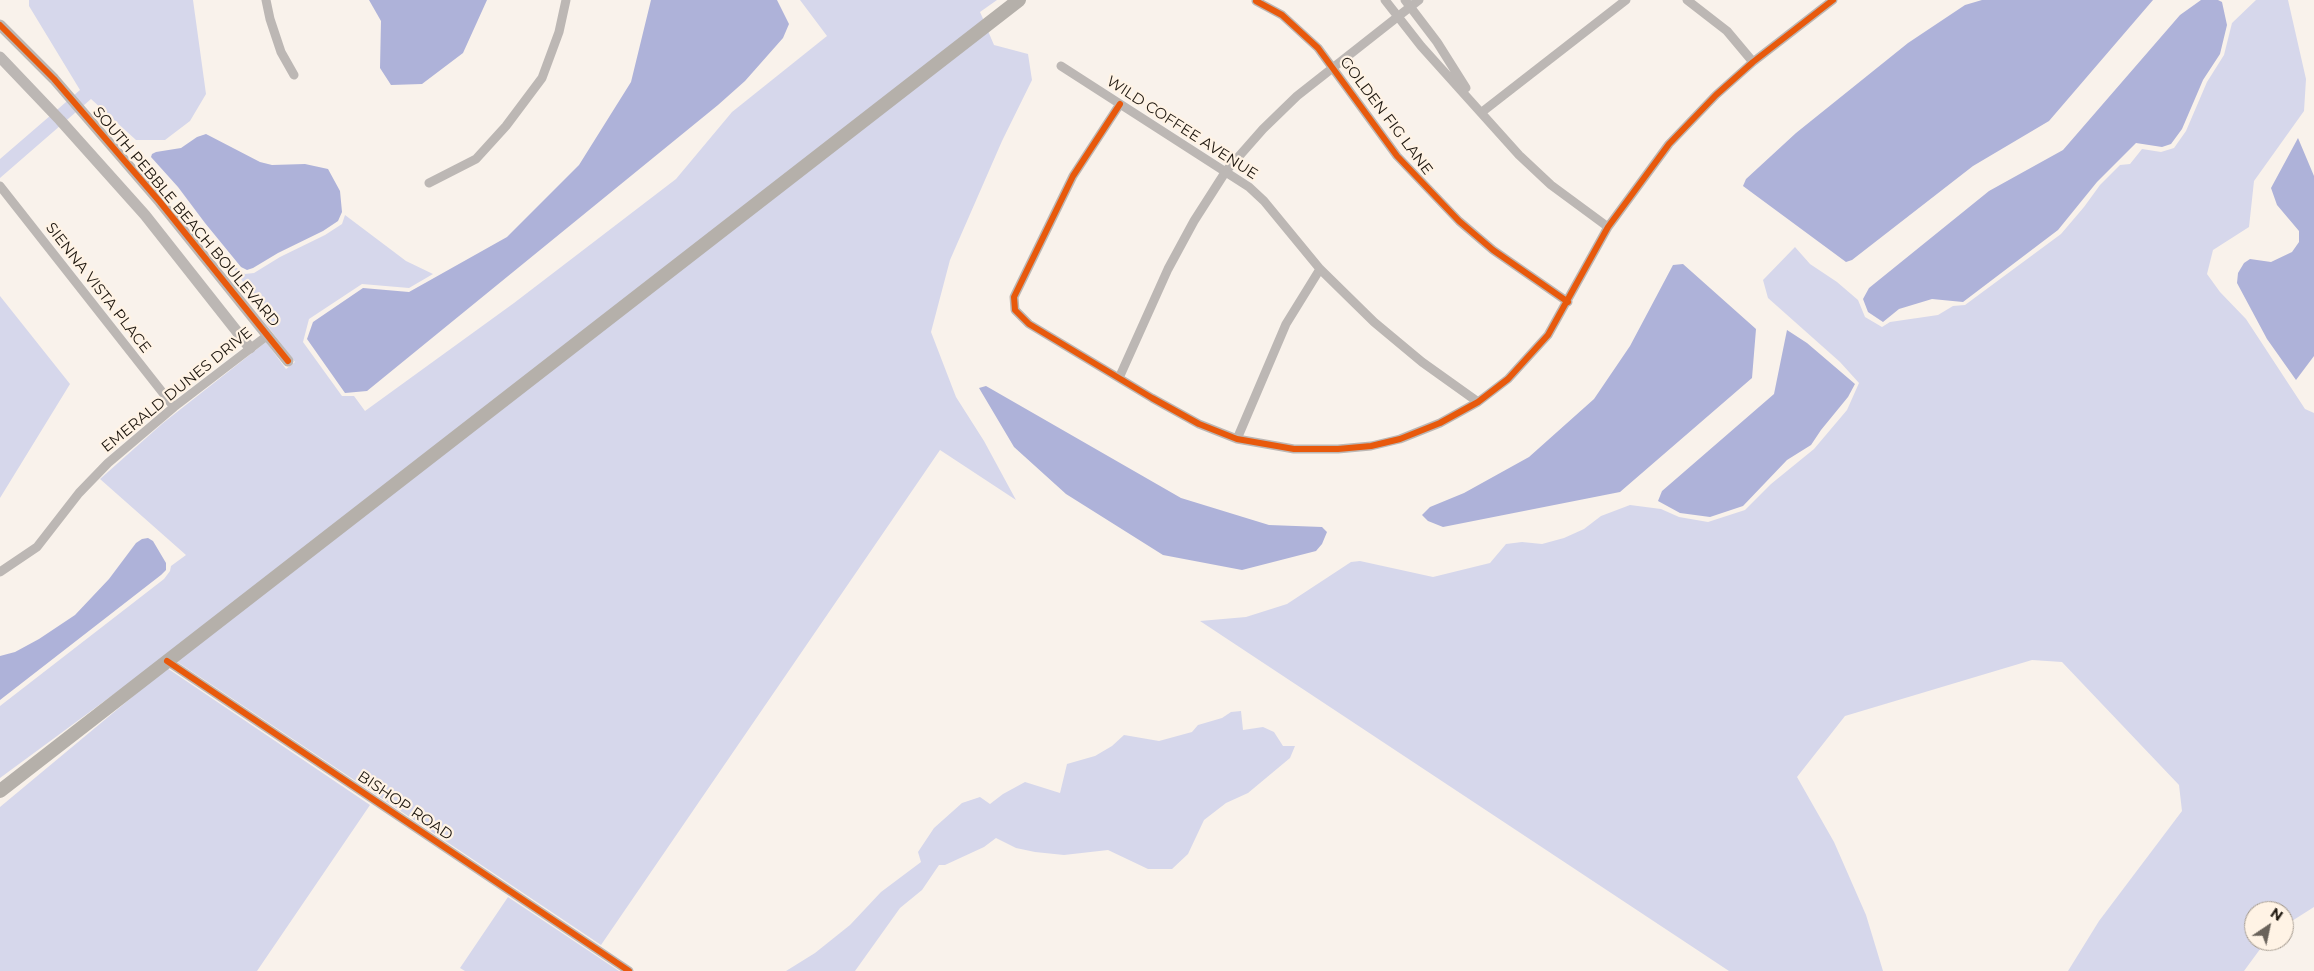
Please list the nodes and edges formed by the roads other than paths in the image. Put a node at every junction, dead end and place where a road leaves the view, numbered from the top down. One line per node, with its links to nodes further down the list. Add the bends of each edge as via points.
1 (266, 0): 17 (street, via 281,52)
2 (566, 0): 23 (street, via 560,32 542,78 476,159)
3 (1019, 0): 36 (main road)
4 (1385, 0): 11 (street)
5 (1419, 0): 10 (street)
6 (1626, 0): 20 (street)
7 (1688, 0): 14 (street, via 1727,32)
8 (1833, 0): 14 (street)
9 (1256, 1): 16 (street, GOLDEN FIG LANE, via 1288,20 1318,48)
10 (1408, 3): 11 (street); 20 (street)
11 (1398, 17): 16 (street); 20 (street)
12 (0, 25): 18 (street, SOUTH PEBBLE BEACH BOULEVARD)
13 (0, 57): 21 (street, SOUTH PEBBLE BEACH BOULEVARD)
14 (1753, 62): 25 (street, via 1716,94 1669,144)
15 (1061, 66): 19 (street, WILD COFFEE AVENUE)
16 (1332, 67): 22 (street, via 1278,113); 27 (street, GOLDEN FIG LANE, via 1397,156 1444,207 1493,250)
17 (294, 75)
18 (77, 104): 21 (street); 28 (street, SOUTH PEBBLE BEACH BOULEVARD)
19 (1120, 104): 22 (street, WILD COFFEE AVENUE); 31 (street, via 1073,176 1014,298 1016,310 1029,324)
20 (1482, 112): 25 (street, via 1536,172)
21 (60, 120): 29 (street, SOUTH PEBBLE BEACH BOULEVARD, via 145,215)
22 (1226, 171): 26 (street, WILD COFFEE AVENUE, via 1264,201); 31 (street, via 1168,268)
23 (429, 183)
24 (0, 186): 33 (street, SIENNA VISTA PLACE)
25 (1608, 227): 27 (street)
26 (1320, 269): 32 (street, WILD COFFEE AVENUE, via 1394,340); 34 (street, via 1286,324)
27 (1568, 302): 32 (street, via 1536,349 1508,379)
28 (268, 335): 29 (street, EMERALD DUNES DRIVE); 30 (street, SOUTH PEBBLE BEACH BOULEVARD)
29 (250, 348): 33 (street, EMERALD DUNES DRIVE)
30 (288, 361)
31 (1119, 378): 34 (street, via 1199,424)
32 (1478, 402): 34 (street, via 1414,435 1371,446 1294,449)
33 (174, 407): 35 (street, EMERALD DUNES DRIVE, via 108,463 36,547)
34 (1237, 439)
35 (0, 572)
36 (167, 661): 37 (main road); 38 (street, BISHOP ROAD)
37 (0, 791)
38 (629, 971)

